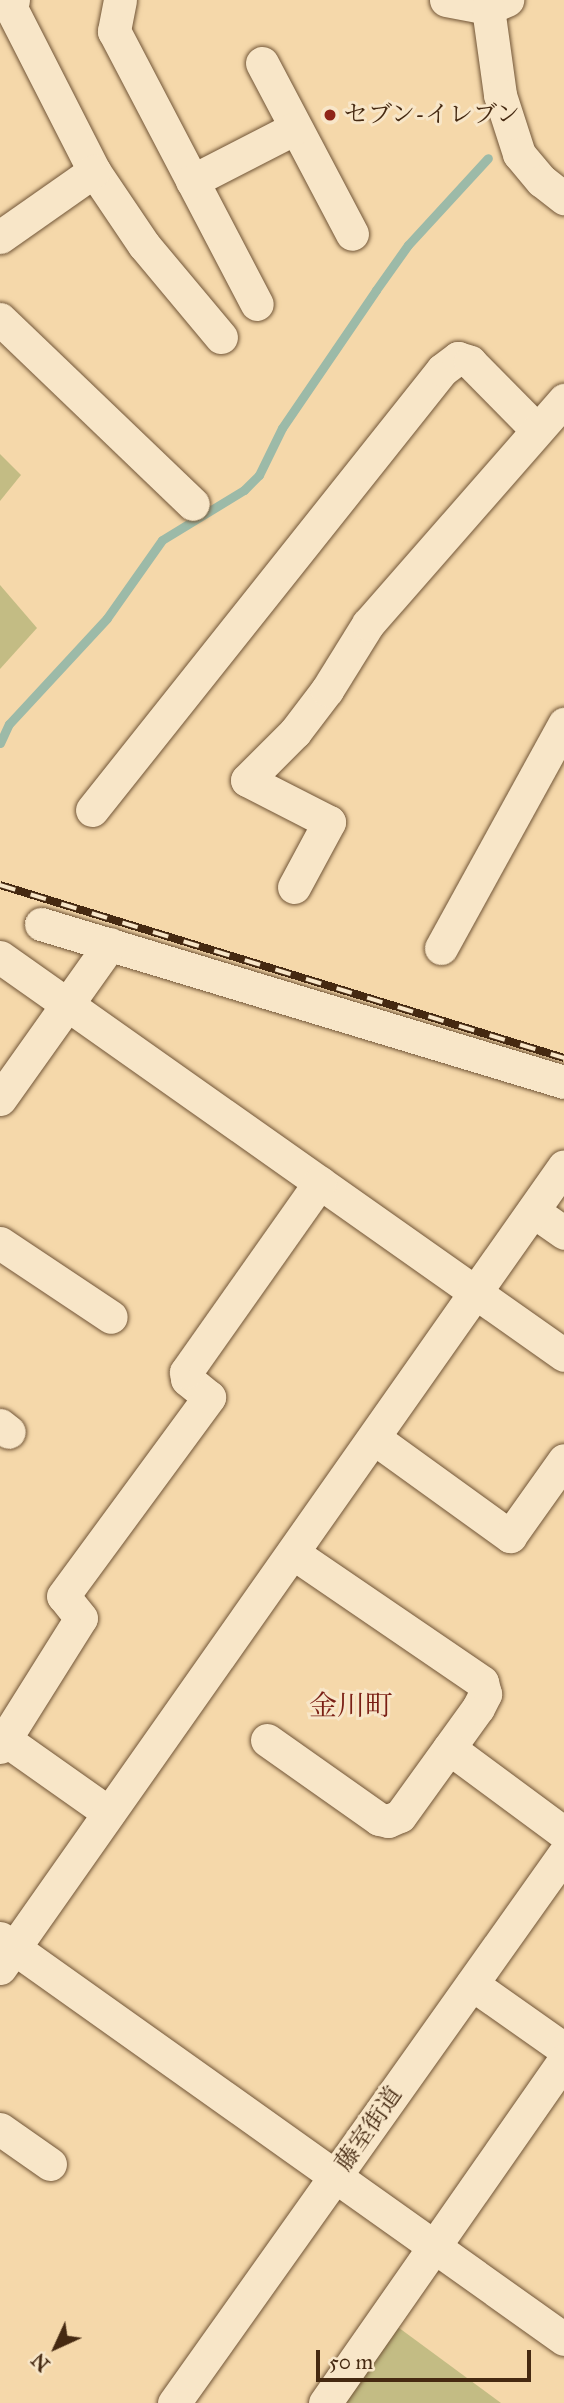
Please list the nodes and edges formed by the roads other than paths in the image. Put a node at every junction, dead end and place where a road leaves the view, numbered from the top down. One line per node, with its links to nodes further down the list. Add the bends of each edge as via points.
1 (13, 0): 7 (street, via 12,8)
2 (120, 0): 8 (street, via 114,31)
3 (446, 0): 4 (street)
4 (497, 4): 9 (street, via 500,95 519,154)
5 (262, 63): 6 (street)
6 (295, 128): 8 (street); 10 (street)
7 (94, 171): 11 (street); 14 (street, via 144,245)
8 (192, 181): 12 (street)
9 (564, 198)
10 (352, 234)
11 (0, 237)
12 (257, 304)
13 (0, 319): 17 (street)
14 (221, 337)
15 (564, 400): 16 (street)
16 (537, 430): 19 (street, via 470,362 458,358 442,370); 20 (street, via 368,624 295,732 247,780 329,822)
17 (193, 504)
18 (564, 724): 23 (street)
19 (92, 810)
20 (294, 887)
21 (41, 924): 22 (street)
22 (110, 944): 25 (street); 26 (street)
23 (440, 948)
24 (0, 957): 25 (street)
25 (68, 1006): 27 (street); 29 (street)
26 (564, 1082)
27 (0, 1099)
28 (564, 1166): 30 (street)
29 (320, 1182): 33 (street); 39 (street, via 187,1372 187,1379 209,1397 63,1596 81,1618)
30 (533, 1211): 31 (street); 33 (street)
31 (564, 1233)
32 (0, 1243): 34 (street)
33 (477, 1293): 35 (street); 36 (street)
34 (111, 1317)
35 (564, 1355)
36 (374, 1438): 37 (street, via 510,1536); 38 (street)
37 (564, 1460)
38 (293, 1553): 41 (street, via 482,1682 485,1694); 42 (street)
39 (2, 1740): 42 (street)
40 (267, 1740): 41 (street, via 388,1821 400,1816)
41 (449, 1748): 43 (street)
42 (109, 1813): 45 (street)
43 (564, 1833)
44 (564, 1854): 46 (street, 藤室街道)
45 (5, 1952): 51 (street)
46 (472, 1984): 47 (street); 51 (street, 藤室街道)
47 (564, 2049)
48 (564, 2060): 52 (street)
49 (0, 2129): 50 (street)
50 (50, 2164)
51 (335, 2177): 52 (street); 54 (street, 藤室街道)
52 (435, 2248): 53 (street); 55 (street)
53 (558, 2323)
54 (174, 2403)
55 (325, 2403)

